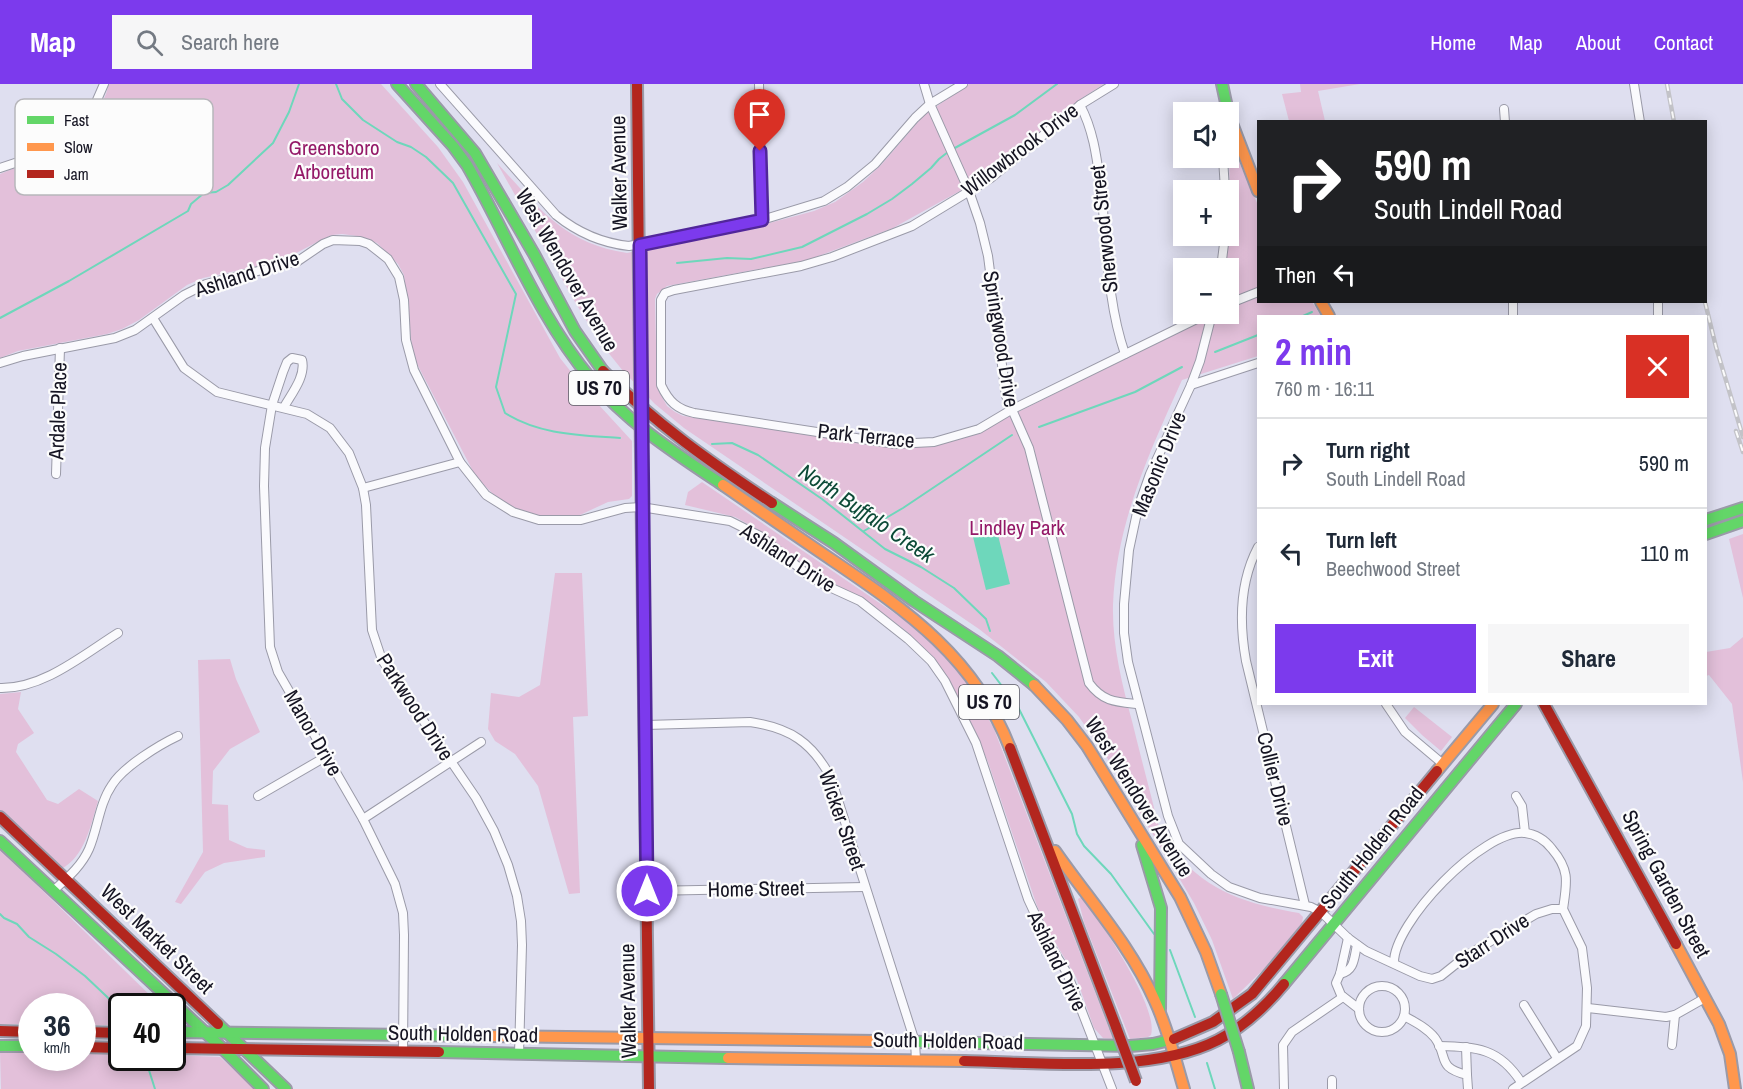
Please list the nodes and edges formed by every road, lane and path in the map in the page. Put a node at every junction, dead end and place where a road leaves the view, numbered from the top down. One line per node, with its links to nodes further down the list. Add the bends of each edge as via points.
1 (104, 84): 13 (street)
2 (397, 84): 69 (main road, West Wendover Avenue / US 70, via 466,165 569,350 614,404 670,450 895,603 959,659 982,689 1000,725)
3 (416, 84): 68 (main road, West Wendover Avenue / US 70, via 475,153 575,331 616,385 671,433 1024,675 1087,746)
4 (440, 84): 27 (street, via 569,225 611,244)
5 (637, 84): 27 (main road, Walker Avenue)
6 (759, 84): 26 (street)
7 (924, 84): 16 (street, Springwood Drive)
8 (963, 84): 16 (street)
9 (1114, 84): 17 (street, Willowbrook Drive)
10 (1222, 84): 12 (main road)
11 (1634, 84): 20 (street)
12 (1224, 97): 14 (street); 15 (main road)
13 (97, 99)
14 (1224, 102)
15 (1225, 102)
16 (930, 104): 25 (street, Springwood Drive); 26 (street, via 875,164 847,187 824,201)
17 (1080, 105): 25 (street, Willowbrook Drive); 35 (street, Sherwood Street, via 1090,123 1098,163 1113,303)
18 (1504, 109): 19 (street)
19 (1504, 120)
20 (1640, 120)
21 (1239, 142): 24 (main road)
22 (15, 163): 23 (street)
23 (0, 168)
24 (1257, 188)
25 (969, 191): 28 (street, Willowbrook Drive, via 912,226 832,257); 41 (street, Springwood Drive, via 988,256)
26 (762, 220): 27 (street)
27 (640, 245): 45 (main road, Walker Avenue, bridge)
28 (686, 288): 41 (street, Park Terrace, via 665,293 661,300 661,386 667,398 684,410 895,444 934,442 960,435)
29 (1257, 292): 30 (street)
30 (1239, 300)
31 (153, 318): 34 (street, Ashland Drive, via 115,338); 39 (street, Parkwood Drive, via 184,368 203,382 218,392); 42 (street, Ashland Drive, via 206,284 298,261 333,240 369,244 388,259 399,277 406,340 414,370)
32 (1186, 324): 35 (street, Park Terrace)
33 (1209, 324): 38 (street, Masonic Drive)
34 (60, 348): 36 (street, Ashland Drive); 43 (street, Ardale Place)
35 (1125, 354): 41 (street, Park Terrace)
36 (0, 363)
37 (1257, 363): 38 (street)
38 (1191, 385): 53 (street, Masonic Drive, via 1150,474 1129,550 1124,633)
39 (272, 405): 40 (street, Parkwood Drive); 40 (street, Manor Drive, via 287,362 298,358 304,366 302,376); 61 (street, Manor Drive, via 264,448 270,647 278,672)
40 (284, 407): 44 (street, Parkwood Drive, via 307,414 330,428 349,453)
41 (1011, 410): 53 (street, Springwood Drive, via 1029,448 1089,683 1106,700)
42 (460, 462): 44 (street); 45 (street, Ashland Drive, via 486,495 513,512 539,520 580,520)
43 (57, 474)
44 (363, 488): 62 (street, Parkwood Drive, via 376,646)
45 (641, 507): 58 (main road, Walker Avenue); 105 (street, Ashland Drive, via 730,521 760,536 807,574 876,612 931,661 976,743 1028,899 1067,973)
46 (1743, 508): 47 (main road)
47 (1707, 520)
48 (1743, 521): 49 (main road)
49 (1707, 534)
50 (1257, 551): 76 (street, Collier Drive, via 1245,584 1241,632)
51 (118, 633): 52 (street, via 54,673 20,686)
52 (0, 688)
53 (1138, 704): 76 (street, Masonic Drive, via 1171,828 1179,844 1194,861 1229,886 1260,898)
54 (1387, 705): 63 (street, via 1405,732)
55 (1492, 705): 63 (main road, South Holden Road)
56 (1515, 705): 79 (main road, South Holden Road)
57 (1545, 705): 87 (main road, Spring Garden Street)
58 (646, 724): 73 (street, Wicker Street, via 750,722 779,728 806,743 831,778); 75 (main road, Walker Avenue)
59 (178, 736): 72 (street, via 126,770 112,784 89,849)
60 (481, 741): 62 (street)
61 (327, 756): 64 (street); 67 (street, Manor Drive)
62 (451, 762): 67 (street); 100 (street, Parkwood Drive, via 494,831 517,896 522,945)
63 (1443, 764): 78 (main road, South Holden Road)
64 (258, 796)
65 (1515, 796): 70 (street, via 1522,806)
66 (0, 817): 72 (main road, West Market Street)
67 (363, 819): 99 (street, Manor Drive, via 391,874 403,913)
68 (1136, 826): 91 (main road, via 1161,908); 129 (main road, West Wendover Avenue / US 70, bridge, via 1180,897 1206,952)
69 (1041, 830): 91 (main road, via 1136,964); 123 (main road, West Wendover Avenue / US 70, bridge)
70 (1525, 833): 77 (street, via 1544,841 1566,868); 82 (street, via 1496,840 1441,883 1405,928 1393,952)
71 (0, 841): 74 (main road, West Market Street)
72 (66, 879): 74 (street); 98 (main road, West Market Street)
73 (865, 887): 75 (street, Home Street); 102 (street, Wicker Street)
74 (53, 891): 97 (main road, West Market Street)
75 (647, 891): 101 (main road, Walker Avenue)
76 (1305, 905): 78 (street, Starr Drive)
77 (1563, 909): 82 (street, Starr Drive, via 1536,914 1432,979); 89 (street, via 1582,948)
78 (1321, 912): 79 (street, Starr Drive); 103 (main road, South Holden Road, via 1246,999 1214,1022)
79 (1335, 925): 80 (street, Starr Drive); 115 (main road, South Holden Road, via 1252,1020 1210,1045)
80 (1348, 938): 81 (street, Starr Drive); 83 (street)
81 (1357, 945): 82 (street, Starr Drive); 84 (street)
82 (1394, 963)
83 (1342, 964): 84 (street); 85 (street)
84 (1352, 968): 85 (street)
85 (1340, 974): 86 (street, via 1336,983)
86 (1343, 997): 90 (street); 130 (street, via 1292,1032 1283,1046)
87 (1705, 998): 92 (street); 134 (main road, Spring Garden Street, via 1725,1038)
88 (1524, 1005): 117 (street)
89 (1588, 1008): 92 (street); 117 (street, via 1579,1042)
90 (1359, 1009): 93 (street, via 1363,1022 1377,1032 1393,1029); 93 (street, via 1365,993 1387,985 1403,999)
91 (1160, 1011): 103 (main road)
92 (1675, 1015): 104 (street)
93 (1404, 1016): 108 (street, via 1430,1032)
94 (0, 1031): 95 (main road)
95 (18, 1032)
96 (186, 1032): 97 (main road, South Holden Road)
97 (204, 1032): 98 (main road, South Holden Road); 111 (main road, West Market Street)
98 (228, 1033): 99 (main road, South Holden Road); 112 (main road, West Market Street)
99 (403, 1035): 100 (main road, South Holden Road); 113 (street, Manor Drive)
100 (520, 1036): 101 (main road, South Holden Road); 114 (street, Parkwood Drive)
101 (648, 1038): 102 (main road, South Holden Road); 116 (main road, Walker Avenue)
102 (915, 1042): 105 (main road, South Holden Road); 118 (street, Wicker Street)
103 (1169, 1042): 105 (main road, South Holden Road, via 1135,1047); 115 (main road)
104 (1672, 1044)
105 (1094, 1045): 119 (street, Ashland Drive)
106 (0, 1046): 107 (main road)
107 (18, 1046)
108 (1439, 1046): 109 (street); 120 (street, via 1447,1066)
109 (1466, 1047): 120 (street); 122 (street, via 1497,1056)
110 (186, 1048): 111 (main road, South Holden Road)
111 (223, 1049): 112 (main road, South Holden Road); 124 (main road, West Market Street)
112 (245, 1050): 113 (main road, South Holden Road); 125 (main road, West Market Street)
113 (403, 1052): 114 (main road, South Holden Road)
114 (519, 1054): 116 (main road, South Holden Road)
115 (1174, 1055): 119 (main road, South Holden Road); 128 (main road)
116 (648, 1058): 118 (main road, South Holden Road); 126 (main road, Walker Avenue)
117 (1557, 1058): 122 (street)
118 (916, 1060): 119 (main road, South Holden Road)
119 (1101, 1064): 127 (street, Ashland Drive)
120 (1467, 1075): 132 (street)
121 (1332, 1080): 131 (street)
122 (1521, 1082): 133 (street)
123 (1137, 1085)
124 (263, 1089)
125 (286, 1089)
126 (649, 1089)
127 (1112, 1089)
128 (1184, 1089)
129 (1248, 1089)
130 (1284, 1089)
131 (1332, 1089)
132 (1468, 1089)
133 (1513, 1089)
134 (1735, 1089)

